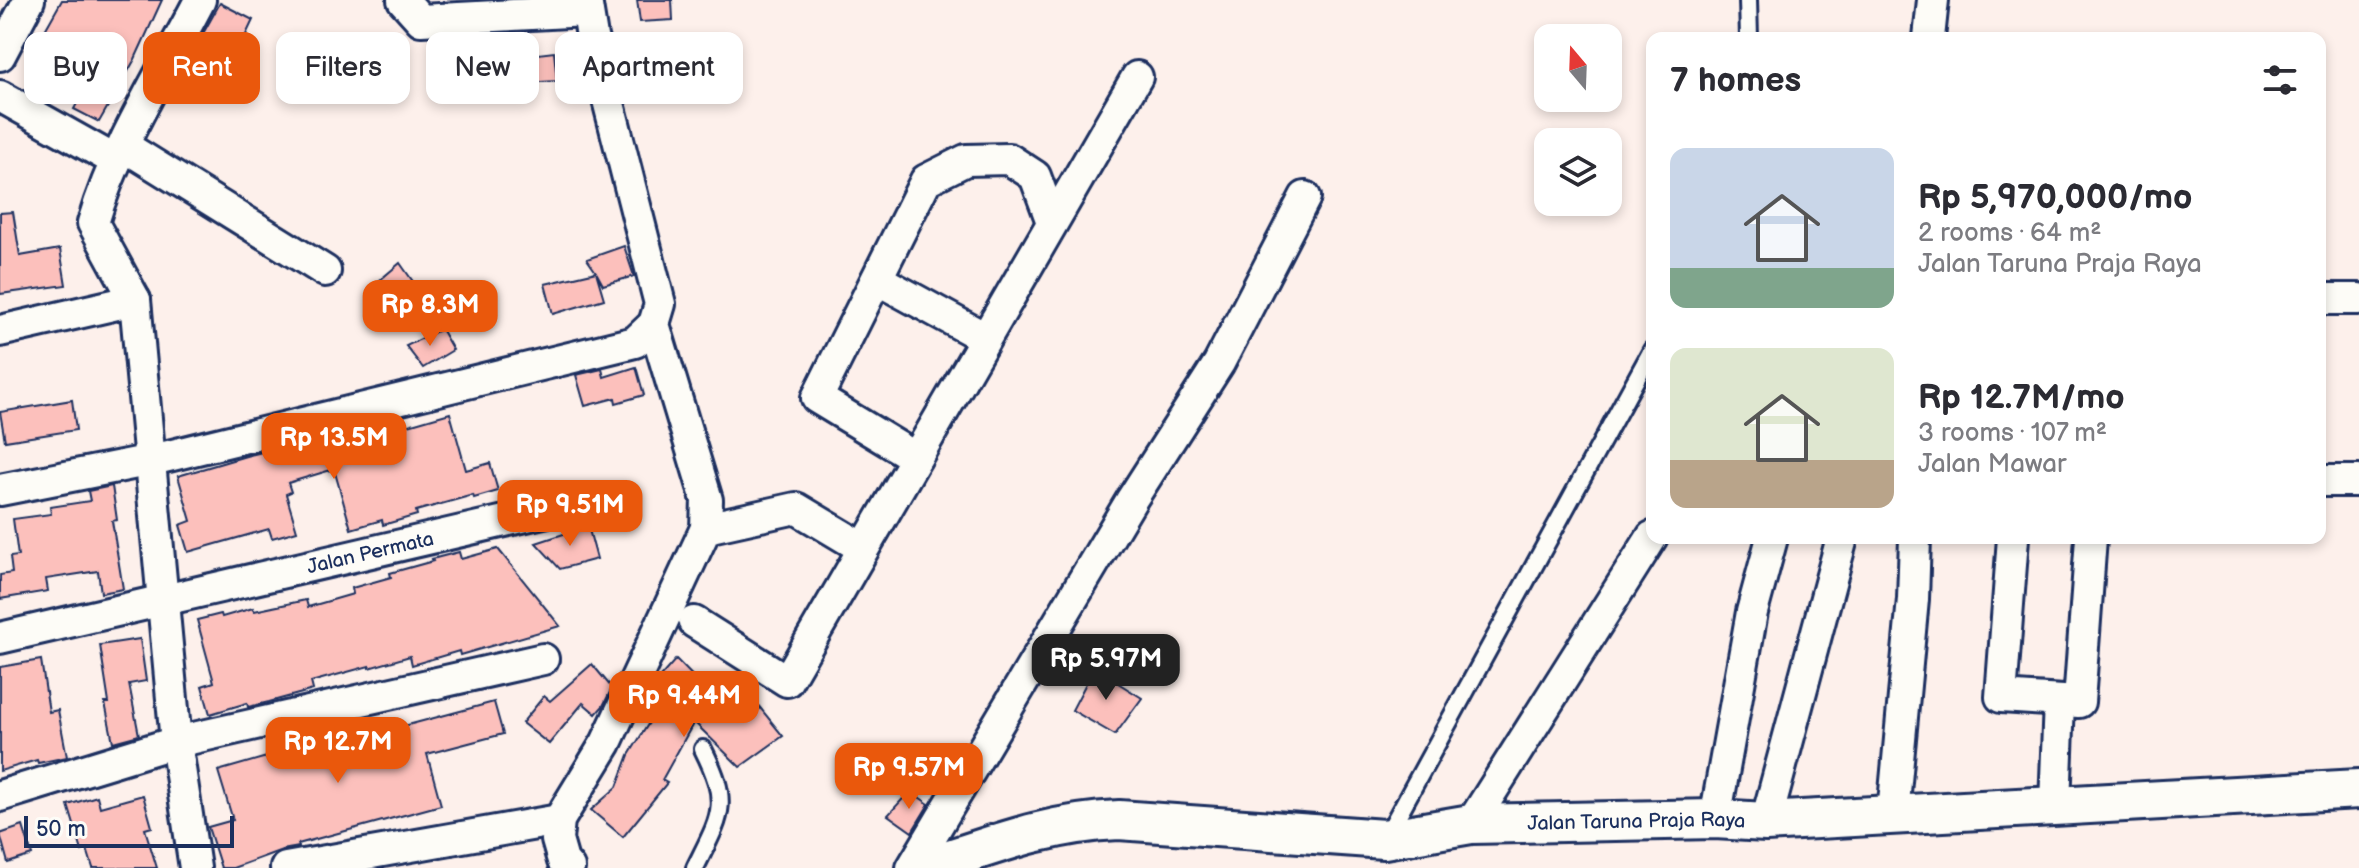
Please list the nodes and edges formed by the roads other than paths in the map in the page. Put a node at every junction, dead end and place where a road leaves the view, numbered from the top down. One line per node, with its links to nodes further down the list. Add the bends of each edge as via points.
1 (29, 0): 9 (street)
2 (200, 0): 12 (street)
3 (403, 0): 6 (street, via 421,20)
4 (1748, 0): 7 (lane)
5 (1933, 0): 8 (street)
6 (586, 6): 20 (street, via 660,304)
7 (1749, 32)
8 (1930, 32)
9 (0, 55)
10 (1137, 77): 14 (street)
11 (0, 96): 12 (street)
12 (120, 153): 15 (street); 19 (street, via 93,223)
13 (1305, 197): 58 (street, via 1219,363)
14 (1052, 222): 16 (street, via 1035,176 1009,159 966,160 926,180); 22 (street)
15 (325, 271)
16 (877, 279): 22 (street); 24 (street, via 817,398)
17 (2326, 299): 18 (street)
18 (2359, 299)
19 (135, 300): 21 (street); 25 (street)
20 (654, 324): 25 (street, via 635,342); 30 (street, via 707,500)
21 (0, 331)
22 (985, 338): 24 (street)
23 (1646, 361): 53 (lane)
24 (916, 458): 37 (street)
25 (152, 460): 28 (street); 38 (street)
26 (2326, 481): 27 (street)
27 (2359, 481)
28 (0, 490)
29 (578, 504): 38 (street, Jalan Permata)
30 (706, 528): 37 (street, via 796,508); 50 (street, via 606,743)
31 (1648, 544): 52 (street)
32 (1770, 544): 49 (street, via 1752,612)
33 (1840, 544): 51 (street)
34 (1915, 544): 48 (street)
35 (2013, 544): 42 (street, via 2001,697)
36 (2091, 544): 42 (street, via 2079,702)
37 (863, 548): 39 (street, via 787,681)
38 (164, 600): 40 (street, Jalan Permata); 43 (street)
39 (694, 622)
40 (0, 638)
41 (543, 659): 43 (street)
42 (2059, 701): 47 (street)
43 (176, 742): 46 (street); 54 (street)
44 (703, 749): 57 (lane, via 722,799)
45 (2359, 789): 47 (street, Jalan Taruna Praja Raya)
46 (0, 796)
47 (2055, 805): 48 (street, Jalan Taruna Praja Raya)
48 (1893, 814): 51 (street, Jalan Taruna Praja Raya)
49 (1715, 819): 51 (street, Jalan Taruna Praja Raya); 52 (street, Jalan Taruna Praja Raya)
50 (559, 820): 55 (street); 56 (street, via 557,840)
51 (1766, 822)
52 (1471, 824): 53 (street, Jalan Taruna Praja Raya)
53 (1384, 839): 59 (street, Jalan Taruna Praja Raya, via 1119,820 1083,822 1047,828)
54 (195, 868)
55 (286, 868)
56 (569, 868)
57 (695, 868)
58 (912, 868)
59 (923, 868)

